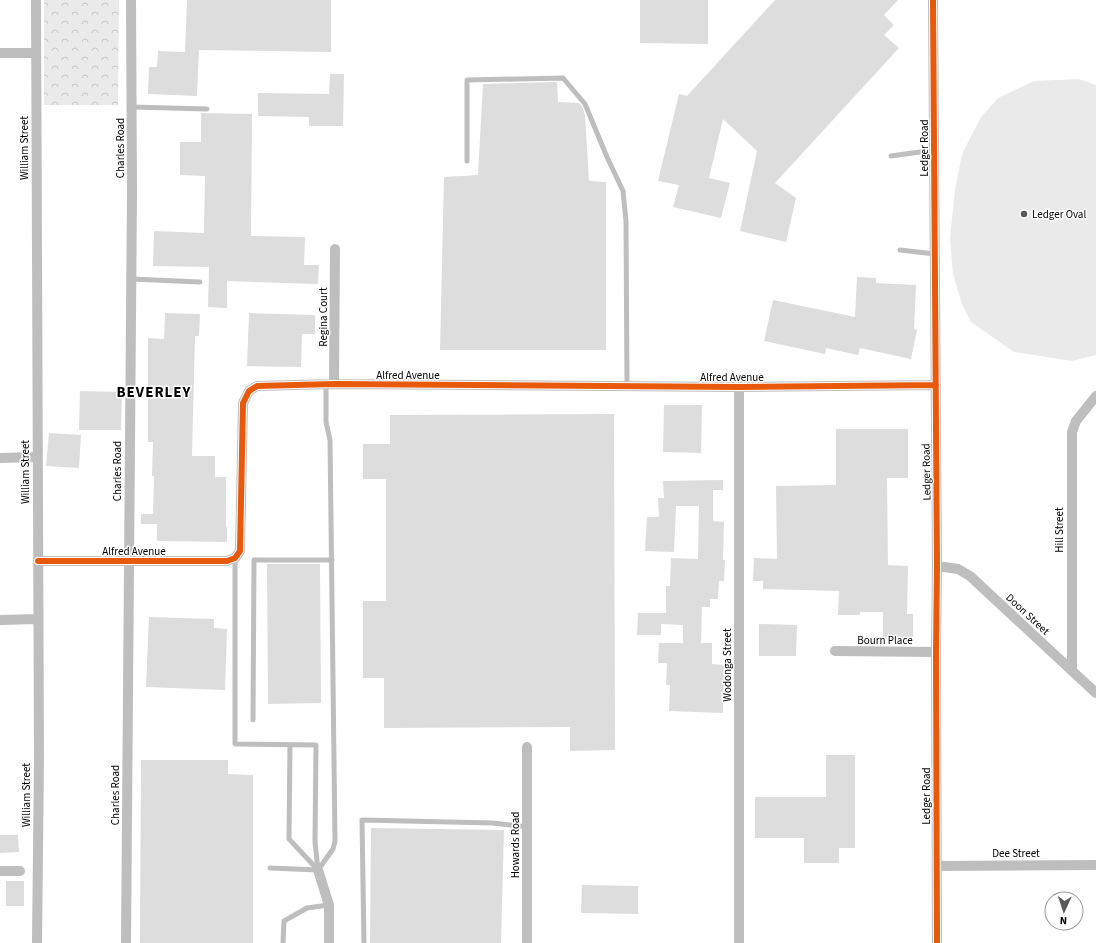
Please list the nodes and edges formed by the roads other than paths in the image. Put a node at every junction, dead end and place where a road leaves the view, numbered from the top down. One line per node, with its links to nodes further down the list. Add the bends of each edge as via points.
1 (36, 0): 5 (street, William Street)
2 (131, 0): 6 (street, Charles Road)
3 (933, 0): 8 (street, Ledger Road)
4 (0, 53): 5 (street)
5 (36, 53): 21 (street, William Street)
6 (132, 107): 7 (lane); 14 (street, Charles Road)
7 (207, 109)
8 (934, 150): 9 (lane); 13 (street, Ledger Road)
9 (891, 156)
10 (467, 161): 17 (lane, via 467,80 563,78 585,104 623,191 626,221)
11 (335, 249): 16 (street, Regina Court)
12 (900, 250): 13 (lane)
13 (935, 254): 18 (street, Ledger Road)
14 (131, 279): 15 (lane); 24 (street, Charles Road)
15 (200, 282)
16 (330, 385): 17 (street, Alfred Avenue); 23 (street, Alfred Avenue, via 258,386 249,391 243,403 240,551); 25 (lane, via 326,422 330,440)
17 (627, 386): 19 (street, Alfred Avenue)
18 (936, 386): 19 (street, Alfred Avenue); 27 (street, Ledger Road)
19 (739, 387): 51 (street, Wodonga Street)
20 (1096, 396): 32 (street, Hill Street, via 1076,421 1072,432)
21 (37, 457): 22 (street); 26 (street, William Street)
22 (0, 458)
23 (235, 558): 24 (street, Alfred Avenue, via 227,561); 35 (lane, via 235,744)
24 (129, 560): 26 (street, Alfred Avenue); 46 (street, Charles Road)
25 (332, 560): 34 (lane, via 254,560); 41 (lane, via 335,841 333,849)
26 (38, 561): 28 (street, William Street)
27 (937, 566): 31 (street, Ledger Road); 32 (street, Doon Street, via 958,569 970,576)
28 (38, 619): 29 (street); 45 (street, William Street)
29 (0, 620)
30 (835, 651): 31 (street, Bourn Place)
31 (936, 652): 38 (street, Ledger Road)
32 (1072, 671): 33 (street, Doon Street)
33 (1096, 693)
34 (252, 720)
35 (290, 745): 41 (lane, via 289,839); 41 (lane, via 316,745 315,842)
36 (528, 747): 37 (street, Howards Road)
37 (527, 827): 49 (lane, via 492,823 362,820); 50 (street, Howards Road)
38 (937, 866): 39 (street, Dee Street); 52 (street, Ledger Road)
39 (1096, 866)
40 (270, 868): 41 (lane)
41 (318, 870): 44 (street)
42 (0, 871): 43 (street)
43 (20, 871)
44 (329, 904): 47 (lane, via 307,908 284,921); 48 (street)
45 (37, 943)
46 (126, 943)
47 (283, 943)
48 (329, 943)
49 (364, 943)
50 (527, 943)
51 (739, 943)
52 (937, 943)

